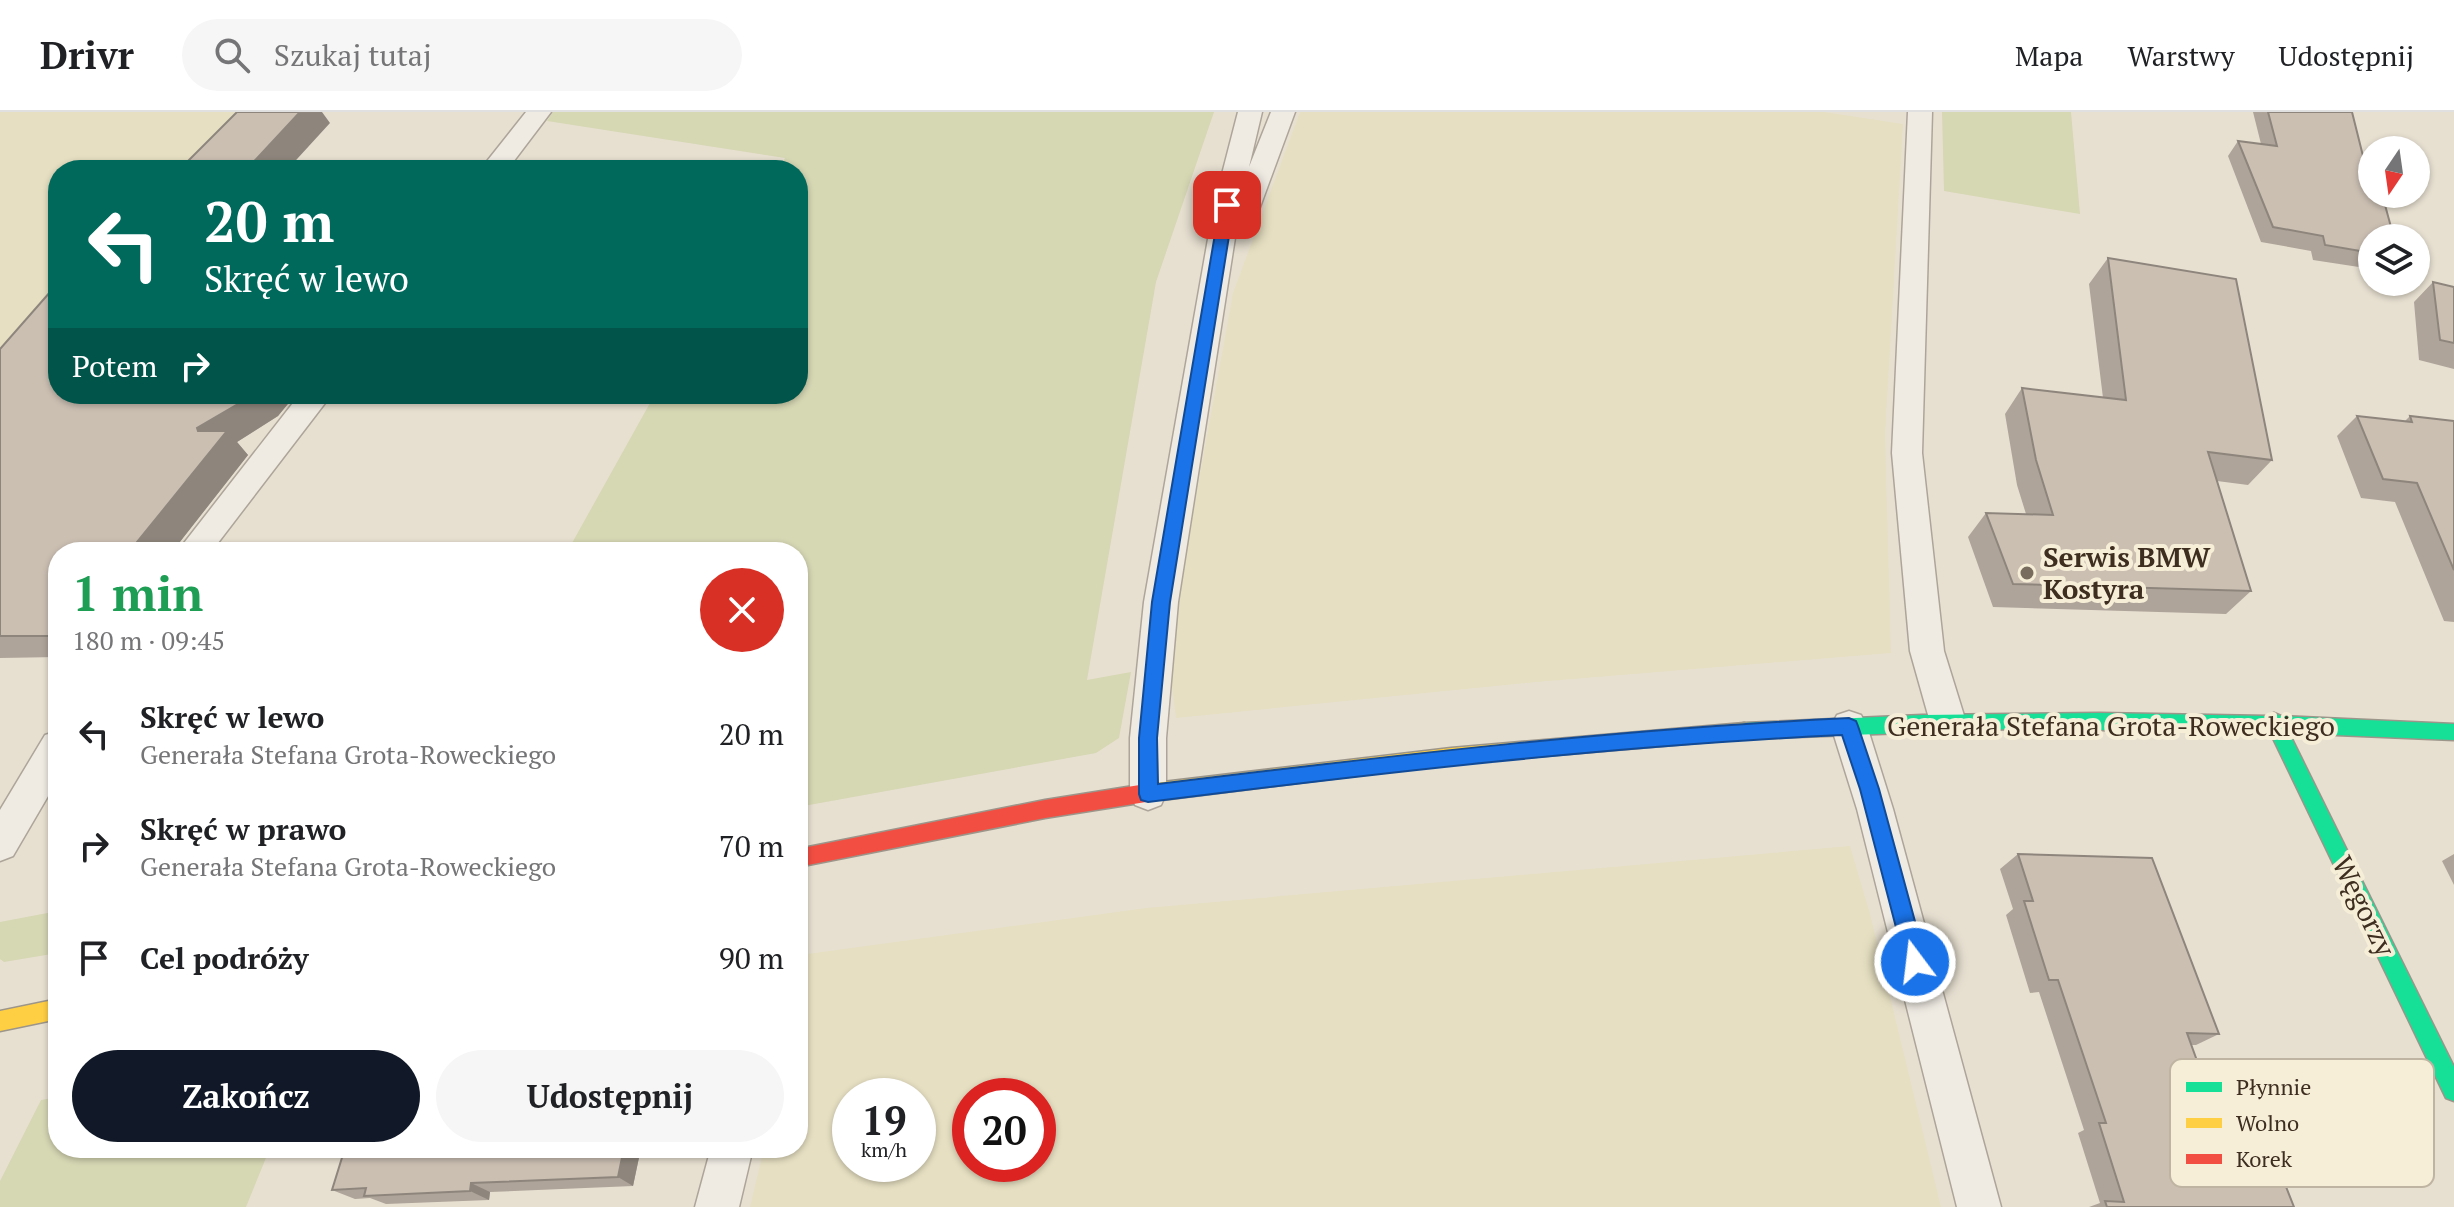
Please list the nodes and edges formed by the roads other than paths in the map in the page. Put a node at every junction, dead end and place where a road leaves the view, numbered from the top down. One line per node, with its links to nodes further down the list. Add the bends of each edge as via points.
1 (539, 112): 5 (lane)
2 (1250, 112): 6 (lane, via 1227,205)
3 (1283, 112): 6 (lane)
4 (1920, 112): 10 (lane, via 1907,453 1927,651)
5 (501, 160)
6 (1215, 294): 14 (lane, via 1161,602)
7 (309, 404): 8 (lane)
8 (201, 542)
9 (2274, 721): 10 (street, Generała Stefana Grota-Roweckiego); 12 (street, Generała Stefana Grota-Roweckiego); 19 (street, Węgorzy)
10 (1948, 722): 11 (street, Generała Stefana Grota-Roweckiego)
11 (1849, 726): 14 (street, Generała Stefana Grota-Roweckiego, via 1693,734); 22 (lane)
12 (2454, 732)
13 (48, 763): 15 (lane)
14 (1148, 794): 16 (street, Generała Stefana Grota-Roweckiego)
15 (0, 844)
16 (808, 856)
17 (48, 1011): 18 (street)
18 (0, 1021)
19 (2454, 1090)
20 (729, 1158): 21 (lane)
21 (717, 1207)
22 (1979, 1207)

